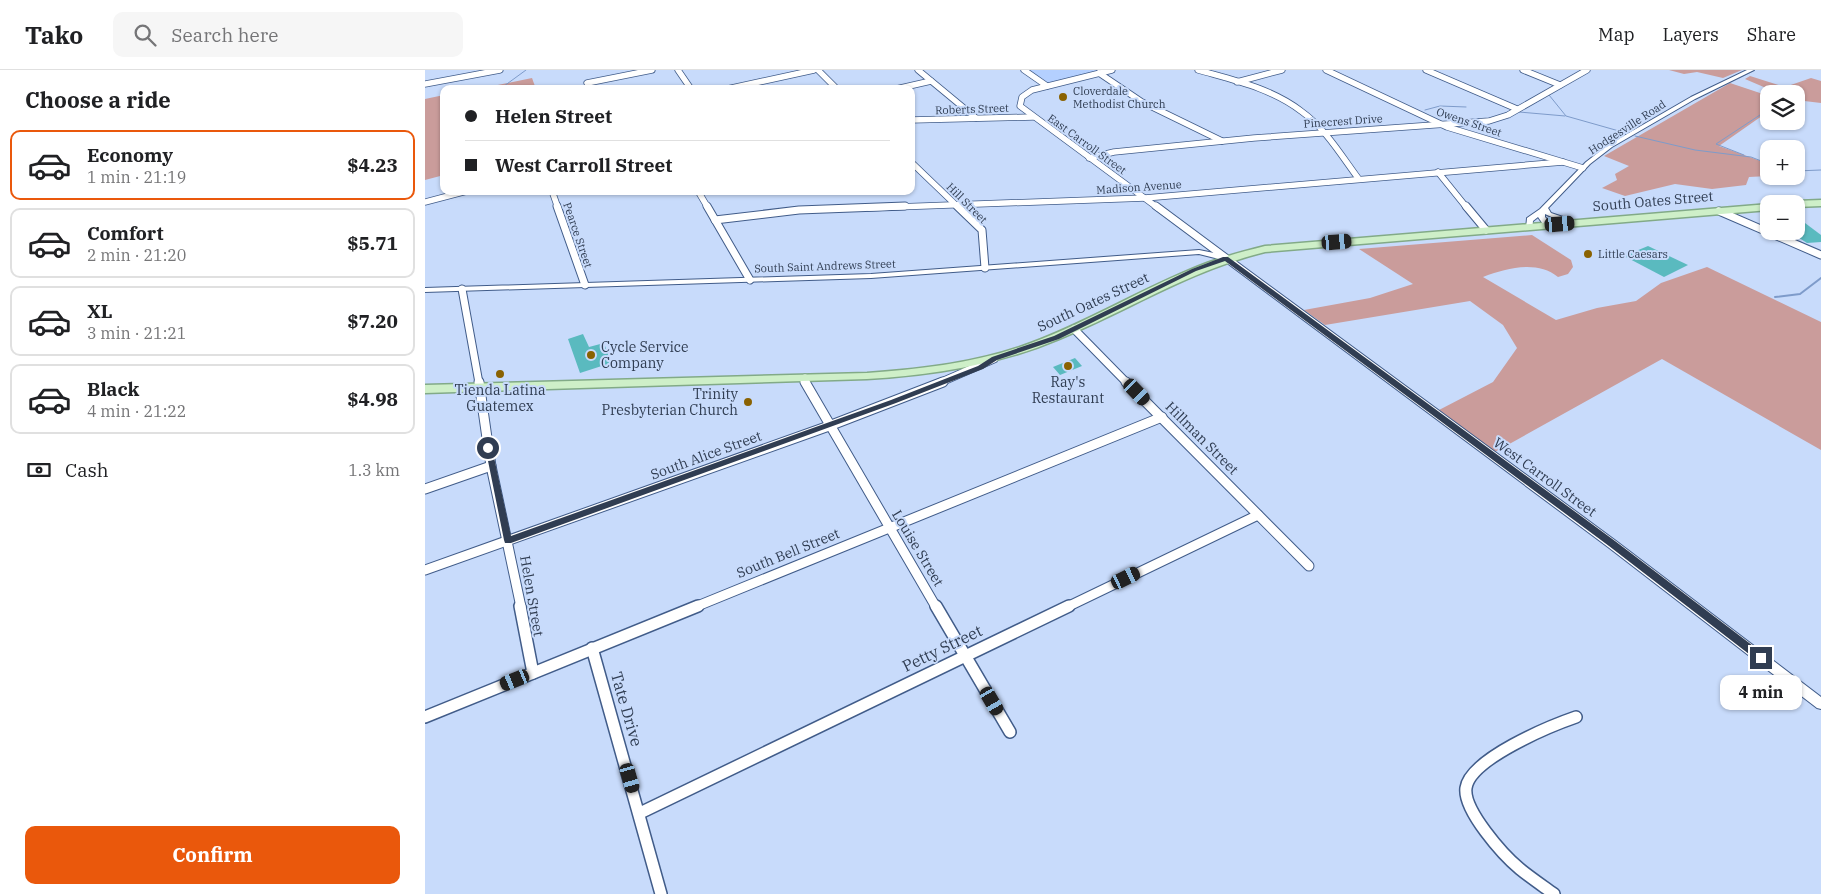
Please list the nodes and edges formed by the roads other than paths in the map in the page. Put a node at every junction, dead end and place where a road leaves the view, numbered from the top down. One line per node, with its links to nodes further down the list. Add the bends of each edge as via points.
1 (453, 70): 18 (street)
2 (500, 70): 18 (street)
3 (651, 70): 22 (street)
4 (678, 70): 23 (street)
5 (814, 70): 24 (street)
6 (818, 70): 25 (street)
7 (918, 70): 19 (street)
8 (1024, 70): 28 (street)
9 (1113, 70): 17 (street)
10 (1198, 70): 20 (street)
11 (1282, 70): 20 (street)
12 (1326, 70): 33 (street, Owens Street)
13 (1426, 70): 29 (street)
14 (1523, 70): 27 (street)
15 (1587, 70): 27 (street, Pinecrest Drive)
16 (1751, 70): 39 (street, Hodgesville Road, via 1648,123 1610,146)
17 (1099, 73): 28 (street); 35 (street, via 1142,102)
18 (455, 78): 21 (street)
19 (931, 81): 26 (street); 31 (street)
20 (1236, 82): 34 (street, via 1294,106)
21 (425, 84)
22 (588, 85)
23 (688, 85)
24 (745, 85)
25 (833, 85)
26 (914, 85)
27 (1560, 85): 29 (street, Pinecrest Drive)
28 (1047, 86): 30 (street, via 1028,92 1021,99 1021,108)
29 (1517, 109): 33 (street, Pinecrest Drive, via 1489,121)
30 (1033, 117): 31 (street, Roberts Street); 36 (street, East Carroll Street)
31 (976, 118): 32 (street, Roberts Street)
32 (915, 120)
33 (1439, 124): 34 (street, Pinecrest Drive); 37 (street, Owens Street)
34 (1324, 132): 35 (street, Pinecrest Drive); 41 (street)
35 (1222, 141): 36 (street, Pinecrest Drive, via 1114,152)
36 (1089, 158): 45 (street, East Carroll Street)
37 (1563, 162): 39 (street, Owens Street); 40 (street, Madison Avenue)
38 (915, 166): 49 (street, Hill Street)
39 (1583, 168): 51 (street, Hodgesville Road)
40 (1438, 172): 41 (street, Madison Avenue); 57 (street)
41 (1359, 178): 45 (street, Madison Avenue)
42 (452, 195): 46 (street)
43 (553, 195): 62 (street, Pearce Street)
44 (700, 195): 53 (street)
45 (1145, 198): 49 (street, Madison Avenue); 59 (street, East Carroll Street)
46 (425, 202)
47 (1821, 202): 48 (main road)
48 (1805, 203)
49 (955, 204): 53 (street, Madison Avenue, via 799,210); 60 (street, Hill Street, via 981,230)
50 (1760, 208): 52 (main road, South Oates Street)
51 (1543, 209): 54 (street); 55 (street, via 1541,218); 56 (street, Hodgesville Road, via 1531,220)
52 (1719, 211): 54 (main road, South Oates Street); 58 (street)
53 (715, 220): 61 (street)
54 (1572, 223): 55 (main road, South Oates Street)
55 (1548, 225): 56 (main road, South Oates Street)
56 (1529, 227): 57 (main road, South Oates Street)
57 (1486, 230): 59 (main road, South Oates Street, via 1279,247)
58 (1821, 255)
59 (1225, 258): 60 (street, South Saint Andrews Street, via 1199,252); 65 (main road, South Oates Street); 82 (street, West Carroll Street, via 1612,544)
60 (985, 268): 61 (street, South Saint Andrews Street, via 862,277)
61 (751, 280): 62 (street, South Saint Andrews Street)
62 (585, 285): 63 (street, South Saint Andrews Street)
63 (462, 289): 64 (street, South Saint Andrews Street); 68 (street, Helen Street)
64 (425, 290)
65 (1074, 329): 66 (main road, South Oates Street); 70 (street, Hillman Street)
66 (994, 359): 67 (main road, South Oates Street, via 915,372); 71 (street, South Alice Street)
67 (805, 378): 68 (main road, South Oates Street); 71 (street, Louise Street, via 806,386)
68 (480, 387): 69 (main road, South Oates Street); 72 (street, Helen Street)
69 (425, 389)
70 (1162, 417): 74 (street, Hillman Street); 75 (street, South Bell Street)
71 (829, 426): 75 (street, Louise Street); 76 (street, South Alice Street)
72 (491, 466): 73 (street); 76 (street, Helen Street)
73 (425, 489)
74 (1258, 515): 77 (street, Hillman Street); 80 (street, Petty Street)
75 (889, 527): 79 (street, South Bell Street); 80 (street, Louise Street)
76 (508, 540): 78 (street, South Alice Street); 81 (street, Helen Street)
77 (1309, 566)
78 (425, 570)
79 (592, 648): 81 (street, South Bell Street); 86 (street, Tate Drive)
80 (965, 655): 85 (street, Louise Street); 86 (street, Petty Street)
81 (533, 673): 83 (street, South Bell Street)
82 (1821, 704)
83 (425, 717)
84 (1576, 717): 88 (street, via 1542,729 1480,766 1466,787 1466,801 1485,830 1519,868)
85 (1010, 732)
86 (641, 813): 87 (street, Tate Drive)
87 (661, 894)
88 (1554, 894)

